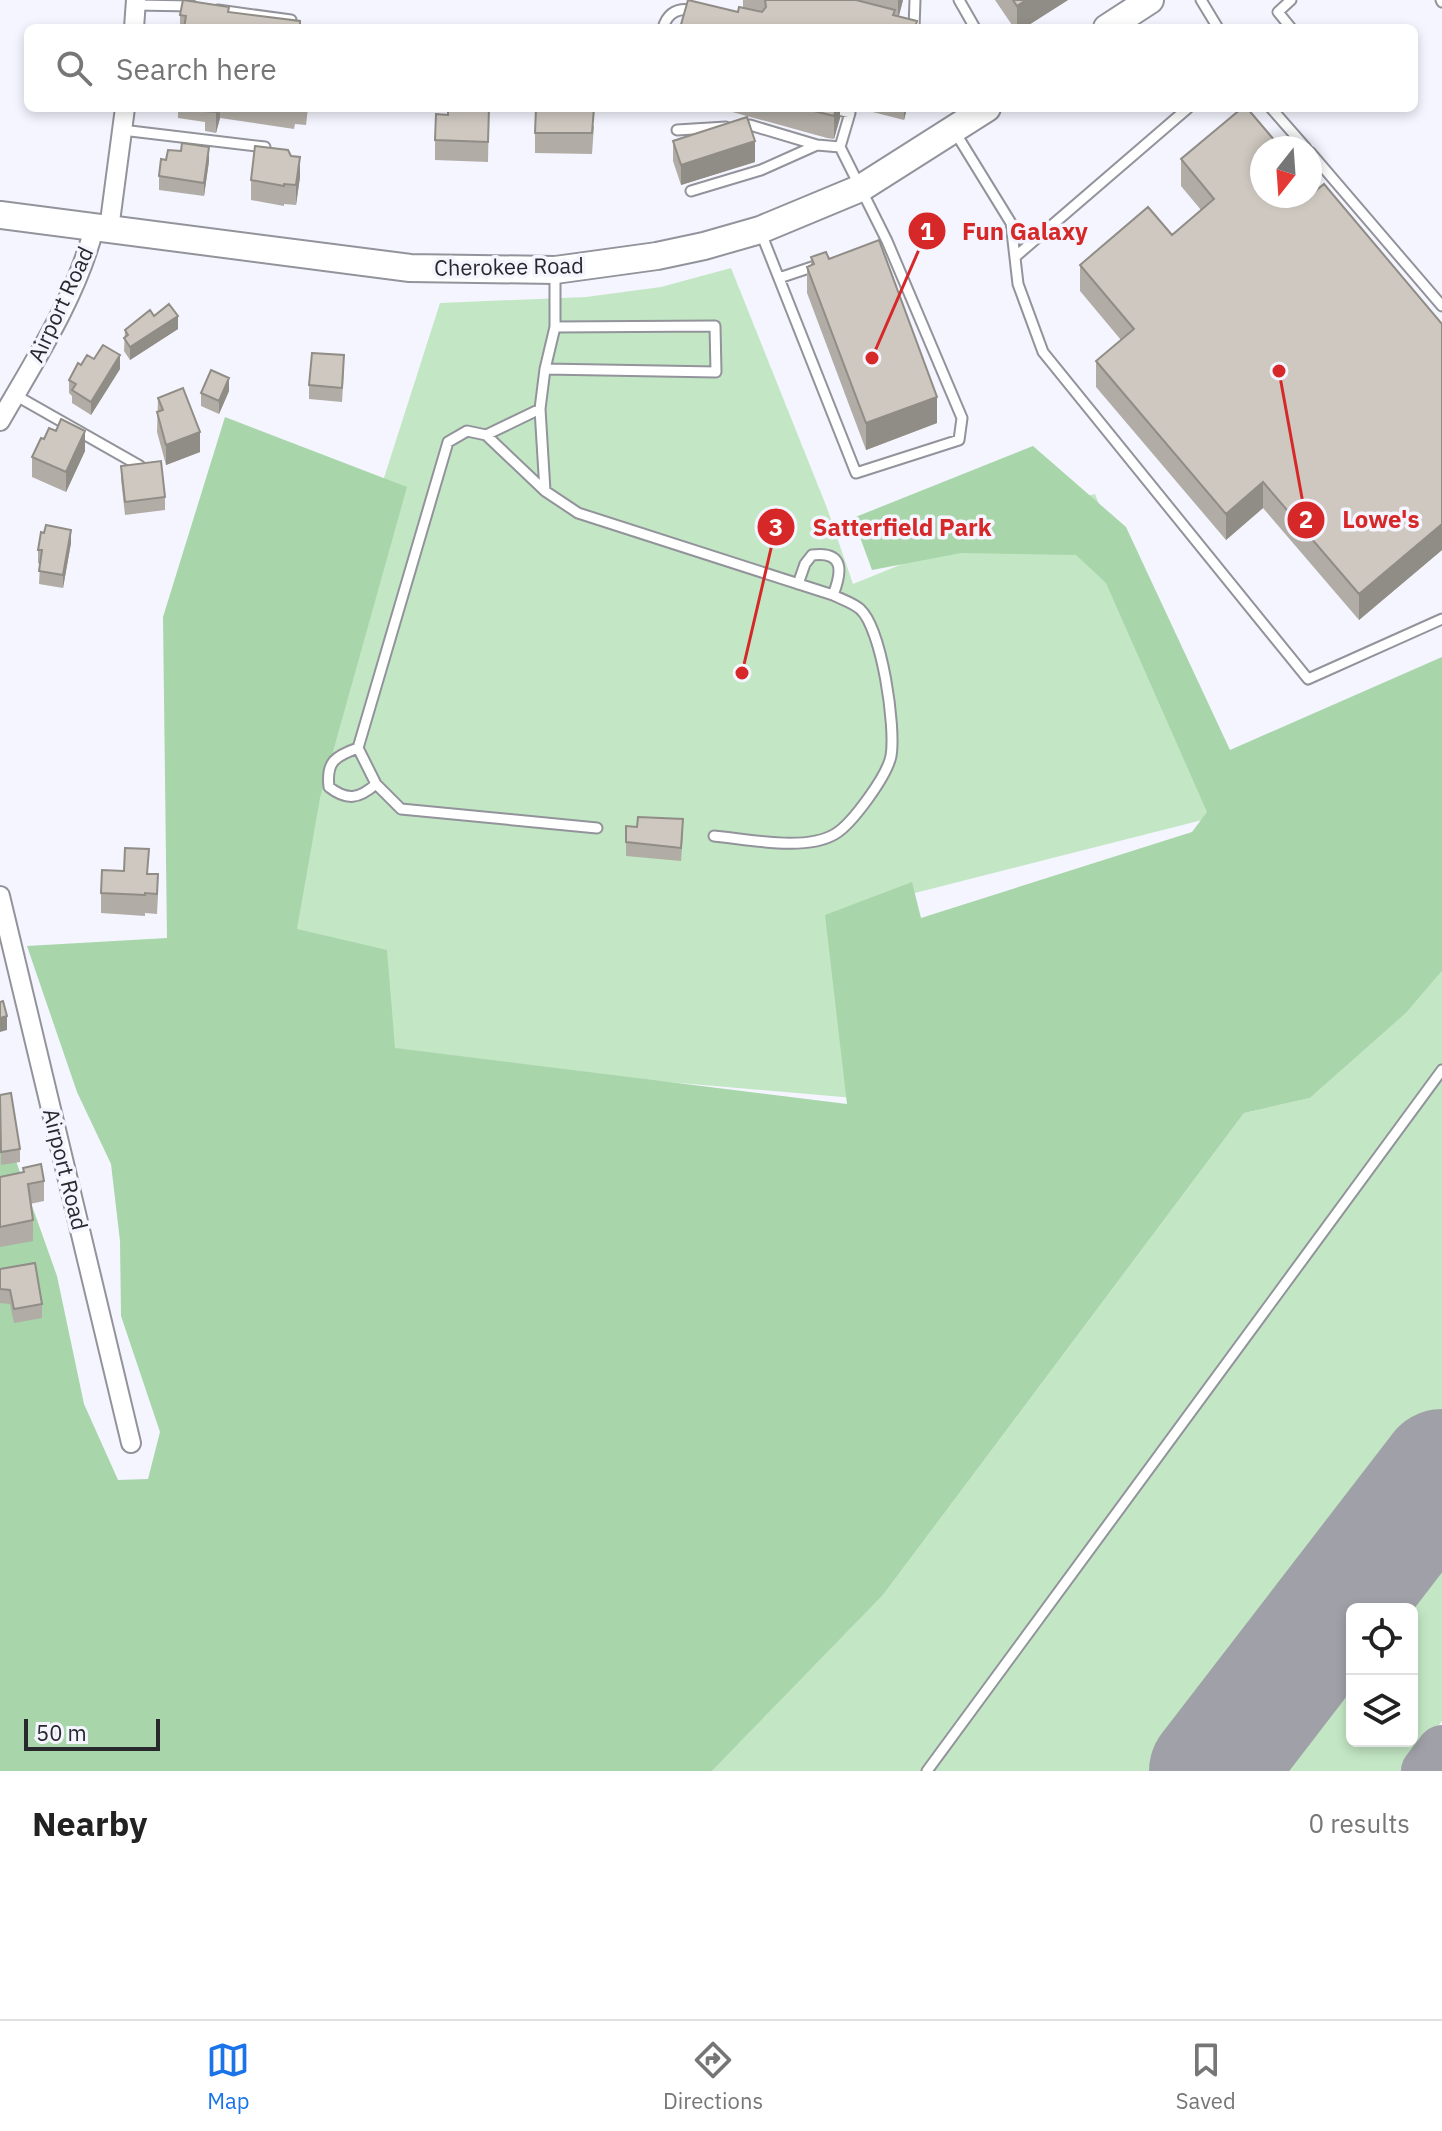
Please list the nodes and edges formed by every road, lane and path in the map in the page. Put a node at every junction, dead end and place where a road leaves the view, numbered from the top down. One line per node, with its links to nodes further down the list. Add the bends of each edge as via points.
1 (915, 0): 11 (lane)
2 (959, 0): 12 (lane)
3 (1150, 0): 13 (main road)
4 (1201, 0): 14 (lane)
5 (1291, 0): 15 (lane, via 1278,12)
6 (136, 3): 8 (lane); 9 (street)
7 (714, 16): 10 (lane, via 684,8 670,14)
8 (292, 20)
9 (134, 24)
10 (665, 24)
11 (914, 24)
12 (973, 24)
13 (1113, 24)
14 (1216, 24)
15 (1288, 24)
16 (124, 112): 21 (street, Airport Road)
17 (846, 112): 26 (lane, via 850,113)
18 (981, 112): 23 (main road, Cherokee Road)
19 (1183, 112): 36 (lane)
20 (1275, 112): 24 (lane)
21 (122, 130): 27 (lane); 32 (street, Airport Road)
22 (677, 130): 25 (lane, via 750,125)
23 (954, 130): 29 (main road, Cherokee Road); 36 (lane, via 1011,223)
24 (1296, 136)
25 (817, 145): 26 (lane); 30 (lane, via 761,170)
26 (840, 147): 29 (lane)
27 (274, 148)
28 (1322, 166): 41 (lane)
29 (861, 188): 33 (main road, Cherokee Road); 34 (lane)
30 (691, 191)
31 (0, 215): 32 (main road, Cherokee Road)
32 (101, 228): 38 (main road, Cherokee Road, via 410,268); 45 (street, Airport Road)
33 (760, 230): 38 (main road, Cherokee Road, via 657,256); 39 (lane)
34 (887, 241): 35 (lane); 39 (lane, via 962,418 959,440 856,473)
35 (874, 246)
36 (1015, 257): 53 (lane, via 1018,284 1043,352 1308,679)
37 (833, 260): 39 (lane)
38 (555, 270): 43 (lane)
39 (779, 278)
40 (1442, 285): 41 (lane)
41 (1431, 294): 42 (lane)
42 (1442, 306)
43 (555, 327): 44 (lane); 44 (lane, via 715,326 716,372)
44 (545, 369): 46 (lane)
45 (15, 395): 47 (street, Airport Road); 49 (lane)
46 (540, 409): 48 (lane); 50 (lane)
47 (0, 421)
48 (486, 435): 50 (lane); 54 (lane, via 467,431 448,442)
49 (140, 466)
50 (545, 491): 51 (lane, via 578,513)
51 (798, 584): 52 (lane); 52 (lane, via 812,555 823,554 840,566)
52 (833, 595): 57 (lane, via 860,609 871,624 891,700 891,758 857,816 834,836 799,844)
53 (1442, 619)
54 (358, 748): 55 (lane); 55 (lane, via 332,762 329,787 341,797 355,798)
55 (376, 784): 56 (lane, via 401,809)
56 (597, 828)
57 (714, 836)
58 (0, 896): 60 (street, Airport Road)
59 (1442, 1070): 61 (lane)
60 (131, 1443)
61 (927, 1771)

